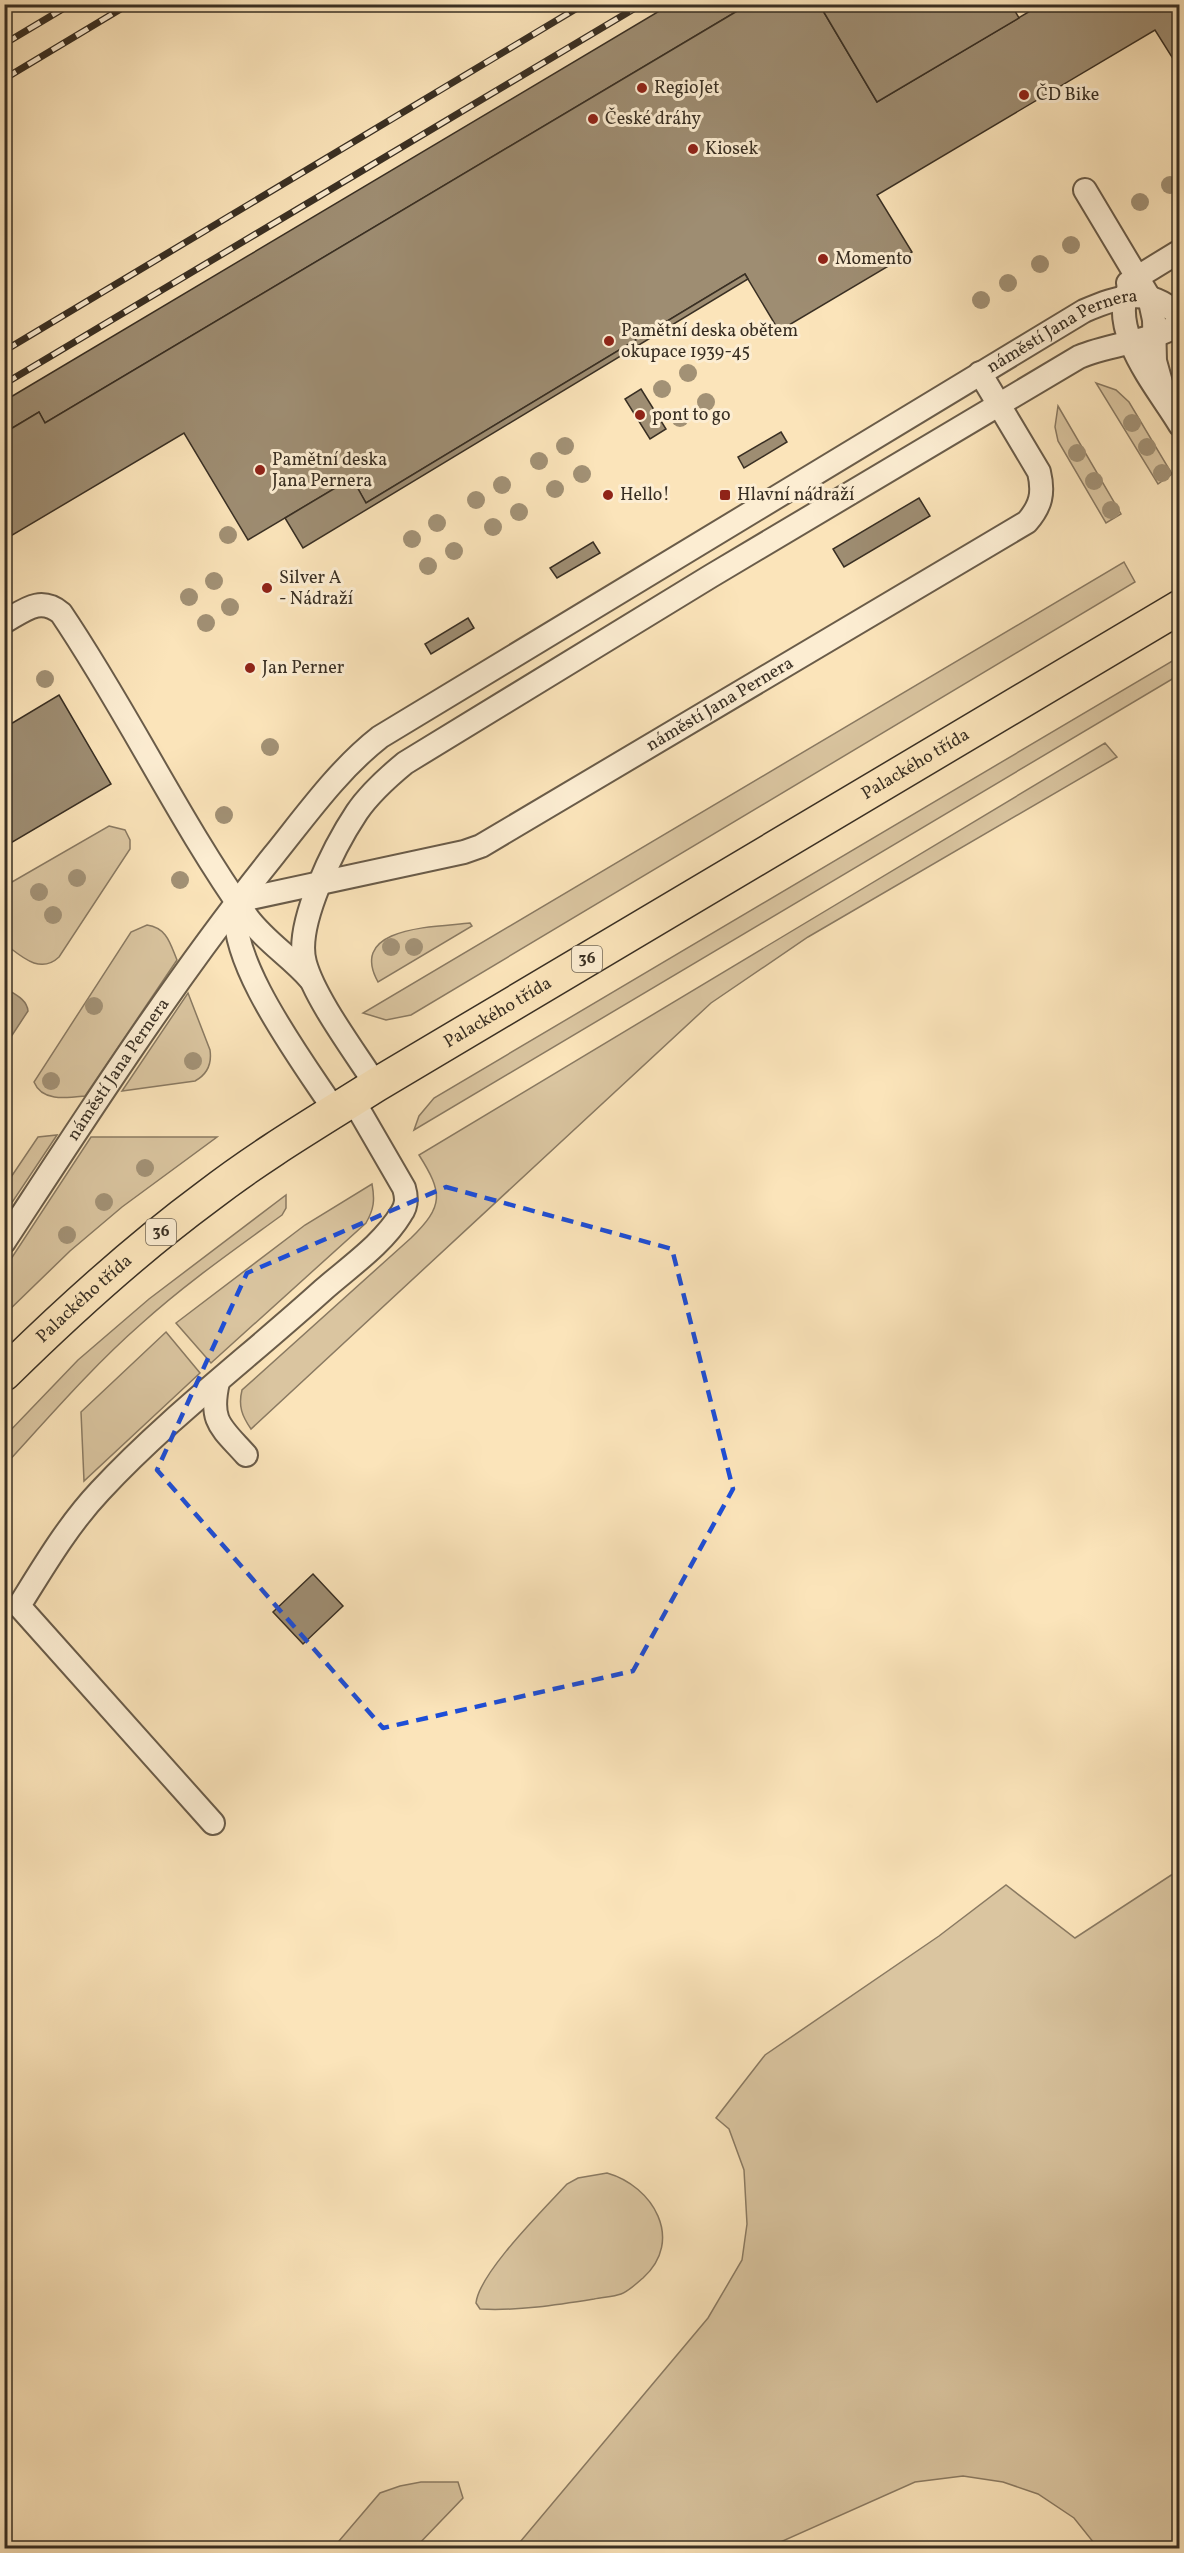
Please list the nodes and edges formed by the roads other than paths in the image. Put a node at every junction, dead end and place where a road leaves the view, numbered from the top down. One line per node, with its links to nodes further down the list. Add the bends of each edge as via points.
1 (1085, 190): 3 (lane, náměstí Jana Pernera)
2 (1179, 251): 3 (lane)
3 (1139, 276): 4 (lane, náměstí Jana Pernera); 5 (lane); 6 (lane)
4 (1149, 297): 5 (lane, náměstí Jana Pernera); 7 (lane, náměstí Jana Pernera, via 1163,301); 9 (lane); 10 (lane, náměstí Jana Pernera)
5 (1125, 298): 6 (lane, náměstí Jana Pernera); 9 (lane)
6 (1084, 311): 12 (lane, náměstí Jana Pernera)
7 (1179, 317)
8 (1179, 324): 10 (lane)
9 (1128, 334): 10 (lane); 11 (lane); 13 (lane)
10 (1155, 335): 13 (lane, náměstí Jana Pernera)
11 (1085, 355): 13 (lane, via 1106,350 1129,357); 14 (lane)
12 (980, 373): 14 (lane, náměstí Jana Pernera); 19 (lane, náměstí Jana Pernera, via 380,737 322,795)
13 (1161, 395): 15 (lane)
14 (999, 405): 18 (lane, via 405,763 358,810); 18 (lane, náměstí Jana Pernera, via 1033,461 1042,487 1036,512 1027,522 499,837 464,852)
15 (1179, 424)
16 (1179, 608): 21 (main road, Palackého třída / 36)
17 (4, 622): 19 (lane, via 36,605 53,606 61,613)
18 (319, 884): 19 (lane, náměstí Jana Pernera); 20 (lane, via 302,938 304,961)
19 (237, 901): 20 (lane, via 259,931); 21 (lane, via 237,939 251,974); 22 (lane, náměstí Jana Pernera)
20 (315, 986): 21 (lane)
21 (355, 1098): 23 (main road, Palackého třída / 36, via 232,1178 142,1247); 24 (lane, via 401,1180 406,1194 404,1209 380,1239)
22 (4, 1242)
23 (4, 1374)
24 (218, 1382): 25 (lane, via 214,1415); 26 (lane, via 176,1416 101,1489 73,1523 19,1606)
25 (246, 1455)
26 (213, 1823)

